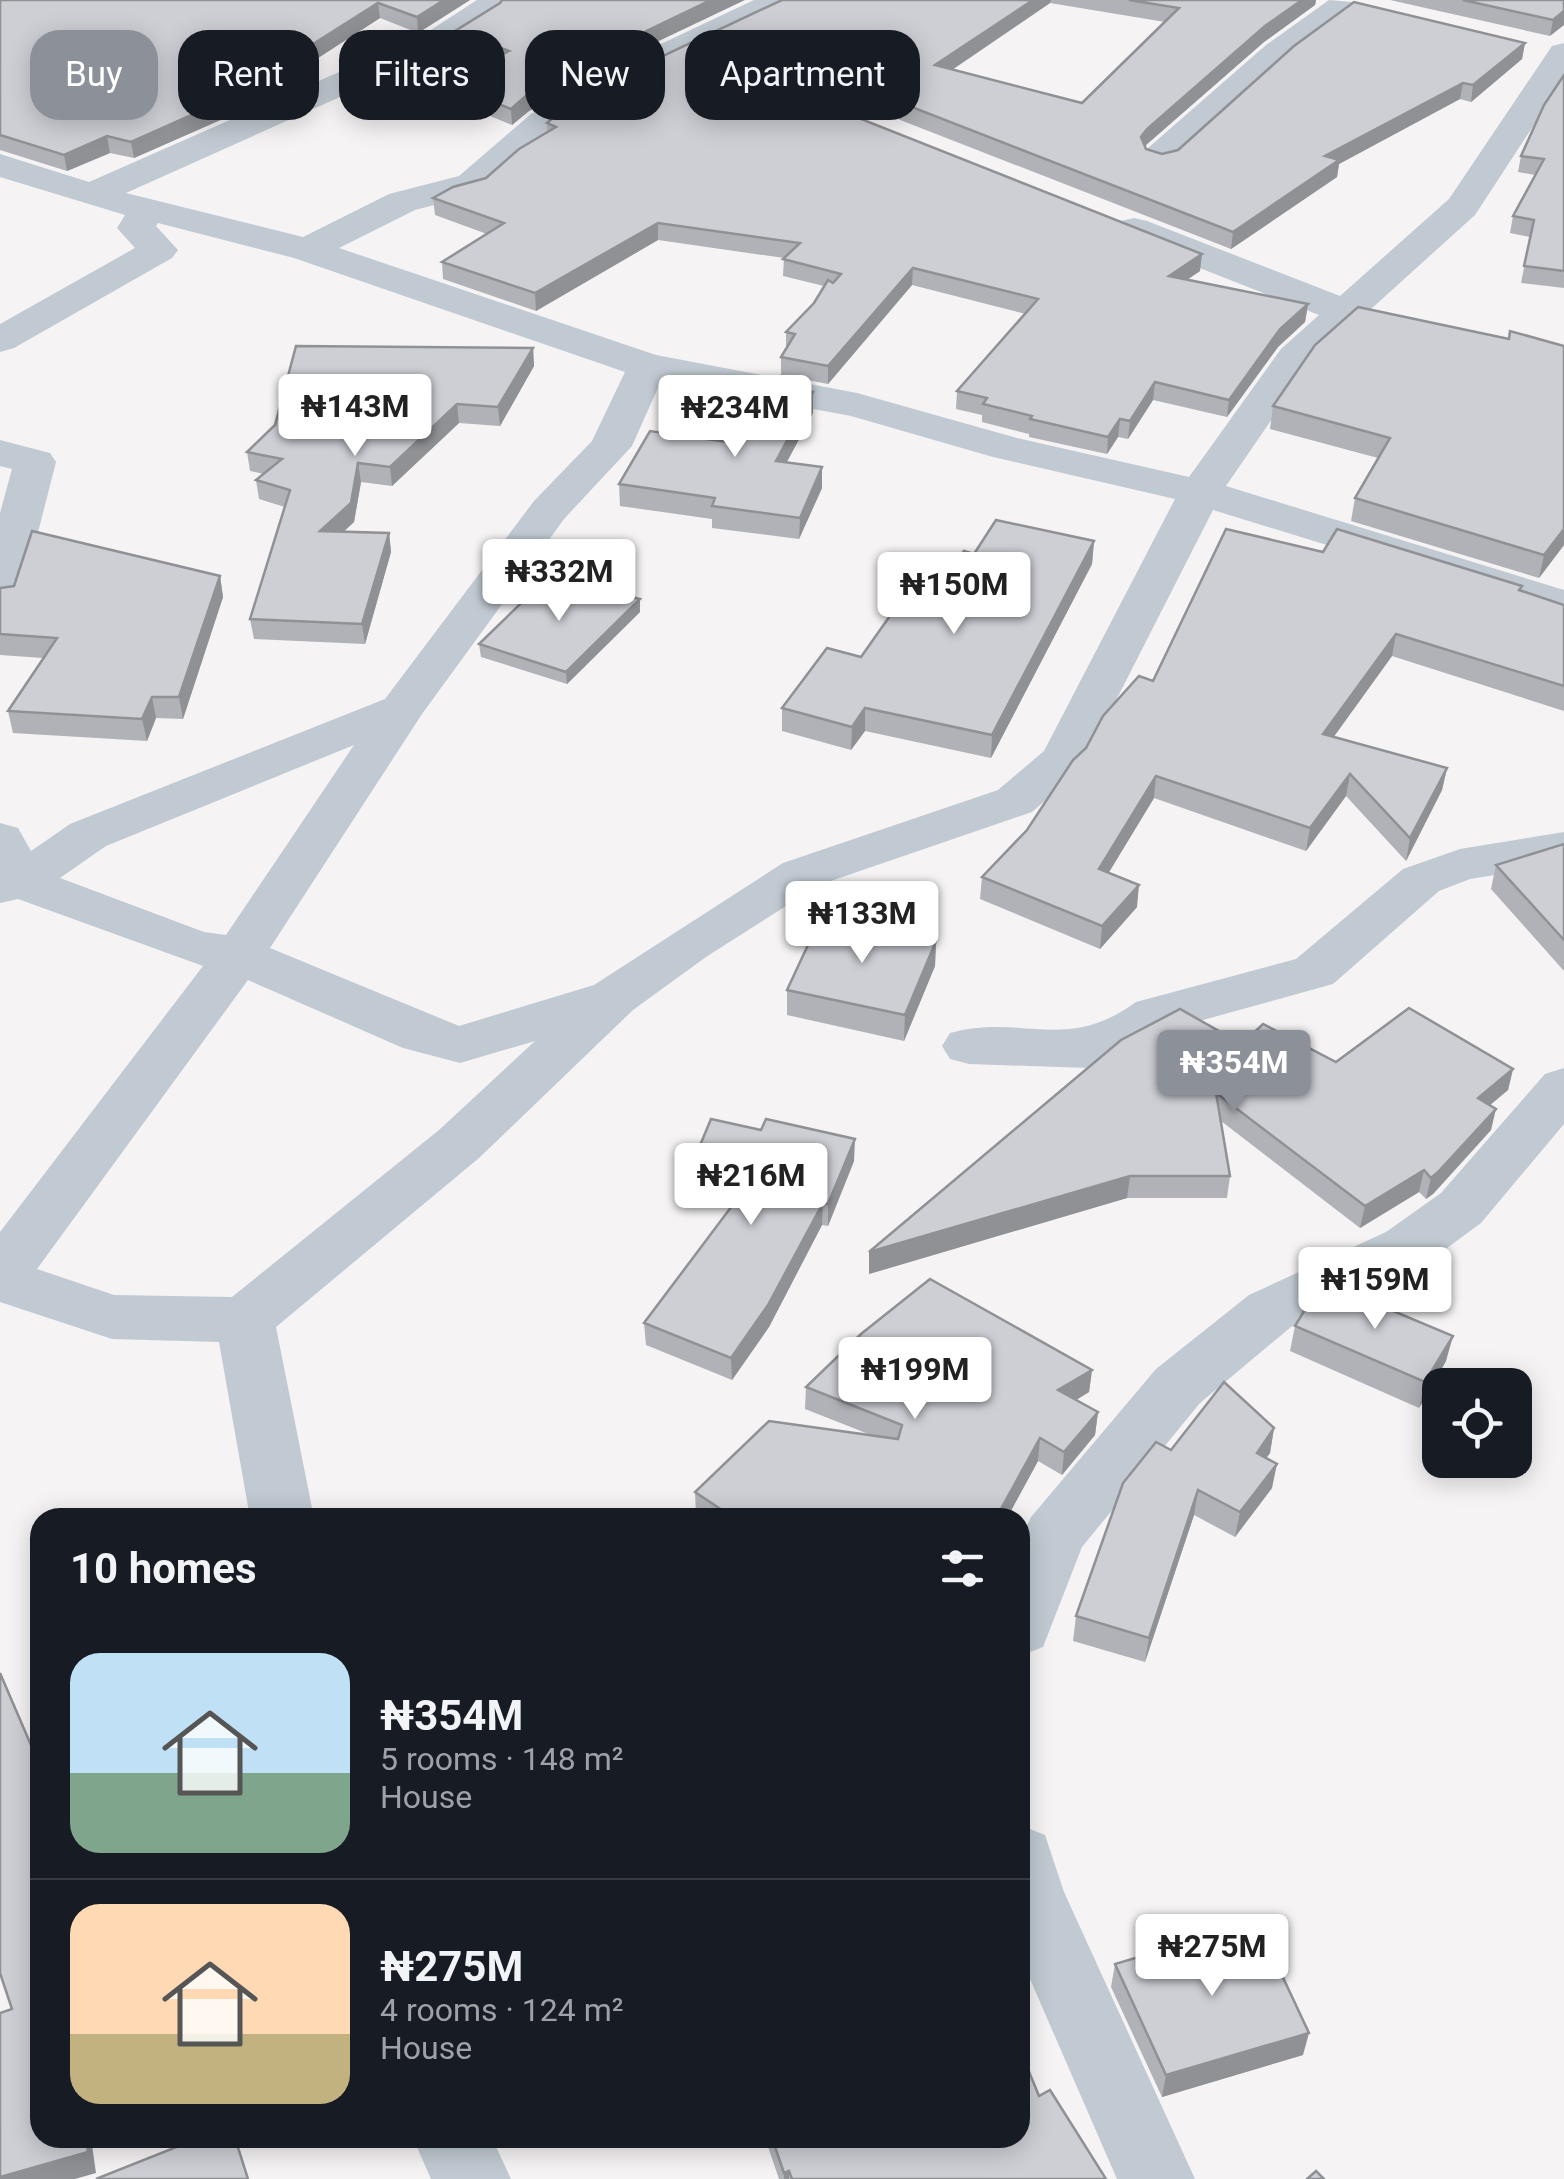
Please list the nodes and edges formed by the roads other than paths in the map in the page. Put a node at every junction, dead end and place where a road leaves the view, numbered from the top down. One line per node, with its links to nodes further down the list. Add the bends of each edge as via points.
1 (494, 0): 8 (street, via 435,42)
2 (780, 0): 11 (street, via 543,121 472,184 402,202)
3 (1339, 2): 4 (street); 6 (street)
4 (1383, 11)
5 (1551, 51): 12 (street, via 1462,207)
6 (1161, 156)
7 (4, 168): 8 (street)
8 (91, 195): 9 (street)
9 (148, 208): 11 (street); 13 (street, via 136,228 159,250)
10 (1095, 214): 12 (street)
11 (307, 250): 14 (street)
12 (1346, 312): 16 (street, via 1294,357)
13 (0, 340)
14 (648, 366): 16 (street, via 857,405); 19 (street, via 611,446 549,510)
15 (0, 453): 17 (street, via 34,462)
16 (1200, 492): 18 (street); 23 (street, via 1064,759 1014,801 801,874)
17 (0, 594)
18 (1564, 604)
19 (402, 709): 21 (street); 22 (street)
20 (1564, 848): 24 (street, via 1460,865 1421,880 1314,972 1154,1014 1089,1049)
21 (7, 869): 22 (street, via 195,947)
22 (240, 955): 23 (street, via 460,1046); 26 (street)
23 (614, 997): 27 (street, via 459,1144)
24 (968, 1046)
25 (1564, 1086): 29 (street, via 1461,1208 1406,1247 1270,1310 1178,1386 1054,1535)
26 (0, 1277): 27 (street, via 112,1317)
27 (245, 1320): 28 (street)
28 (280, 1508)
29 (1030, 1601)
30 (1030, 1896): 33 (street)
31 (456, 2148): 32 (street)
32 (472, 2179)
33 (1156, 2179)

